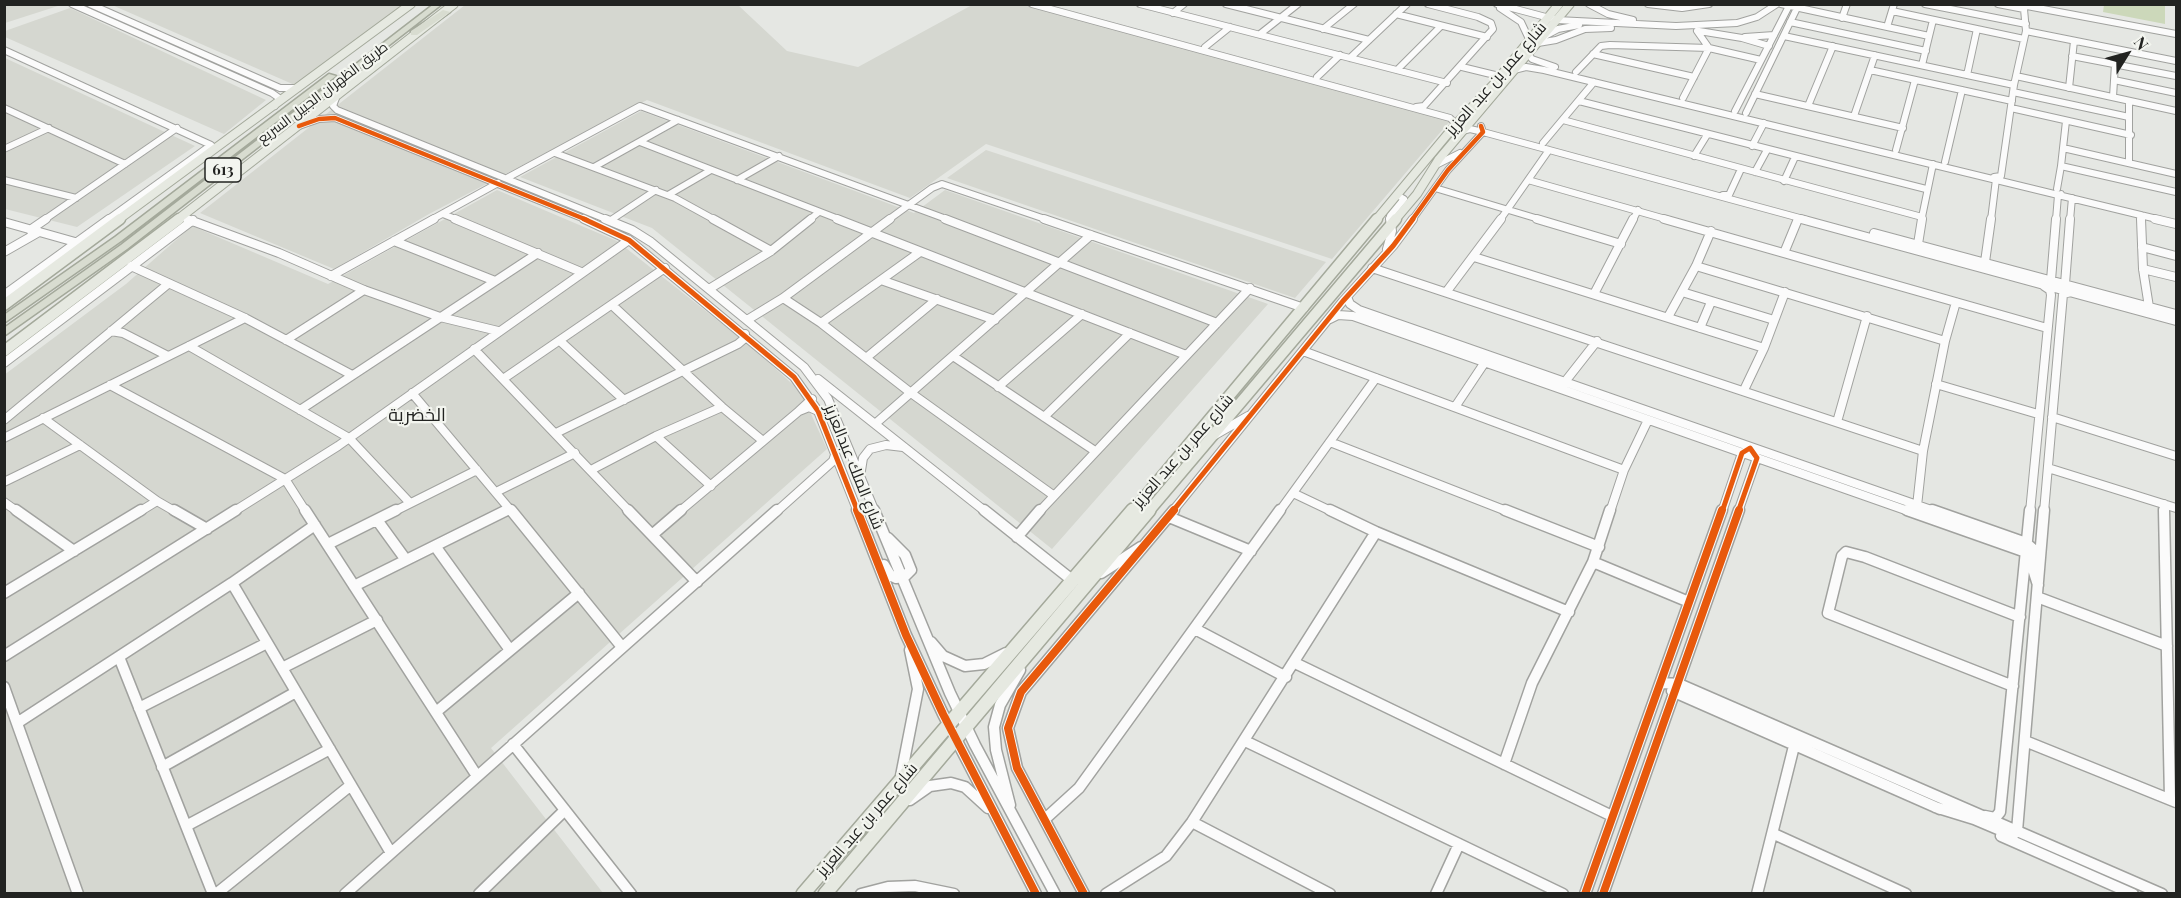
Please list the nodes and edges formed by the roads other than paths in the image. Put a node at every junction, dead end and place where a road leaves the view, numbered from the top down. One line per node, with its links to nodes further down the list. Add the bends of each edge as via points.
1 (72, 4): 35 (street)
2 (90, 4): 37 (street)
3 (411, 4): 97 (main road)
4 (427, 4): 264 (highway, طريق الظهران الجبيل السريع / 613, via 118,239)
5 (454, 4): 33 (main road, 613)
6 (1032, 4): 110 (street)
7 (1140, 4): 38 (street)
8 (1184, 4): 38 (street)
9 (1226, 4): 29 (street)
10 (1298, 4): 41 (street)
11 (1354, 4): 51 (street)
12 (1407, 4): 39 (street)
13 (1428, 4): 59 (street, via 1491,23 1493,29)
14 (1492, 4): 63 (street, via 1516,17)
15 (1497, 4): 40 (street)
16 (1506, 4): 40 (street)
17 (1559, 4): 40 (main road, شارع عمر بن عبد العزيز)
18 (1570, 4): 40 (main road, شارع عمر بن عبد العزيز)
19 (1589, 4): 44 (street, via 1608,14)
20 (1648, 4): 21 (street, via 1682,8)
21 (1709, 4)
22 (1779, 4): 30 (street); 45 (street, via 1757,17 1718,26)
23 (1847, 4): 42 (street)
24 (1894, 4): 36 (street)
25 (1925, 4): 50 (street)
26 (1998, 4): 31 (street)
27 (1050, 5): 67 (street)
28 (1764, 5): 44 (street, via 1748,15 1724,20)
29 (1240, 6): 41 (street)
30 (1789, 6): 34 (street); 56 (street)
31 (2026, 7): 32 (street); 50 (street)
32 (2047, 7): 55 (street)
33 (443, 8): 107 (main road, 613); 277 (highway, طريق الظهران الجبيل السريع / 613)
34 (1797, 8): 42 (street); 46 (street)
35 (85, 10): 37 (street, via 104,16); 102 (street)
36 (1892, 11): 43 (street); 49 (street)
37 (110, 13): 99 (street)
38 (1173, 13): 48 (street)
39 (1396, 14): 47 (street); 62 (street)
40 (1554, 17): 44 (street); 45 (street); 63 (main road, شارع عمر بن عبد العزيز)
41 (1281, 18): 51 (street); 54 (street)
42 (1842, 18): 49 (street)
43 (1933, 20): 52 (street); 58 (street)
44 (1639, 21)
45 (1596, 22): 63 (street, via 1558,29)
46 (1790, 22): 57 (street); 70 (street)
47 (1441, 26): 59 (street); 83 (street)
48 (1230, 27): 54 (street); 67 (street)
49 (1887, 27): 58 (street)
50 (2026, 28): 61 (street); 64 (street)
51 (1323, 29): 62 (street)
52 (1977, 29): 61 (street); 87 (street)
53 (1697, 31): 60 (street); 63 (street, via 1596,28 1556,40); 68 (street)
54 (1260, 34): 73 (street)
55 (2176, 34)
56 (1774, 35): 60 (street); 65 (street)
57 (1784, 36): 66 (street); 105 (street)
58 (1929, 36): 70 (street)
59 (1487, 38): 82 (street)
60 (1742, 38): 65 (street)
61 (2024, 39): 89 (street)
62 (1369, 40): 76 (street)
63 (1536, 40): 71 (main road, شارع عمر بن عبد العزيز); 88 (main road, شارع عمر بن عبد العزيز)
64 (2074, 41): 75 (street); 78 (street)
65 (1769, 46): 77 (street)
66 (1833, 46): 74 (street); 115 (street)
67 (1205, 47): 91 (street)
68 (1709, 48): 72 (street, via 1610,45 1601,46); 77 (street); 92 (street)
69 (5, 51): 132 (street)
70 (1926, 51): 80 (street)
71 (1528, 54): 81 (street); 84 (main road, شارع عمر بن عبد العزيز)
72 (1593, 54): 86 (street); 92 (street)
73 (1340, 55): 76 (street); 91 (street)
74 (1875, 55): 80 (street); 85 (street)
75 (2072, 56): 79 (street); 100 (street)
76 (1350, 58): 83 (street)
77 (1761, 60): 118 (street)
78 (2176, 61)
79 (2115, 64): 90 (street); 94 (street)
80 (1922, 65): 87 (street)
81 (1537, 66): 84 (street); 86 (street); 95 (street)
82 (1462, 67): 88 (street); 96 (street)
83 (1397, 70): 96 (street)
84 (1514, 70): 121 (main road, شارع عمر بن عبد العزيز)
85 (1870, 70): 93 (street); 122 (street)
86 (1576, 72): 108 (street)
87 (1967, 75): 98 (street)
88 (1499, 76): 121 (main road, شارع عمر بن عبد العزيز)
89 (2016, 76): 98 (street); 100 (street)
90 (2176, 76)
91 (1317, 77): 114 (street)
92 (1694, 77): 108 (street)
93 (1915, 80): 101 (street); 133 (street)
94 (2114, 80): 104 (street); 106 (street)
95 (1594, 82): 109 (street); 128 (street)
96 (1447, 83): 114 (street)
97 (303, 85): 99 (street); 113 (main road)
98 (2014, 85): 103 (street)
99 (280, 88): 102 (street, via 281,92)
100 (2069, 88): 106 (street)
101 (1962, 90): 112 (street); 152 (street)
102 (272, 93): 113 (street, via 279,98)
103 (2013, 93): 112 (street); 123 (street)
104 (2176, 93)
105 (1755, 94): 115 (street); 120 (street)
106 (2113, 97): 111 (street)
107 (336, 98): 117 (street, via 333,106); 129 (main road, 613)
108 (1683, 98): 118 (street)
109 (1579, 100): 126 (street); 135 (street)
110 (1388, 101): 114 (street); 130 (street, via 1450,118)
111 (2129, 101): 119 (street); 123 (street)
112 (2011, 105): 127 (street); 163 (street)
113 (275, 106): 137 (main road)
114 (1424, 106): 121 (street)
115 (1808, 106): 122 (street)
116 (4, 108): 131 (street)
117 (338, 110): 124 (street, via 325,113); 164 (street, شارع الملك عبدالعزيز)
118 (1735, 111): 120 (street)
119 (2176, 111)
120 (1746, 113): 147 (street)
121 (1468, 116): 130 (main road, شارع عمر بن عبد العزيز); 134 (street)
122 (1854, 116): 133 (street)
123 (2129, 117): 136 (street)
124 (335, 118): 129 (street); 169 (street, شارع الملك عبدالعزيز)
125 (678, 120): 138 (street); 148 (street, via 640,106); 149 (street)
126 (1563, 120): 139 (street); 150 (street)
127 (2066, 121): 136 (street); 143 (street)
128 (1764, 123): 141 (street); 155 (street)
129 (298, 126): 188 (main road, 613)
130 (1459, 127): 134 (street); 156 (main road, شارع عمر بن عبد العزيز); 178 (main road, شارع عمر بن عبد العزيز)
131 (49, 128): 142 (street); 154 (street)
132 (177, 128): 140 (street); 154 (street)
133 (1903, 128): 147 (street)
134 (1482, 129): 139 (street); 144 (street); 145 (street)
135 (1707, 135): 141 (street); 150 (street)
136 (2130, 135): 153 (street)
137 (228, 140): 140 (street); 252 (main road)
138 (640, 142): 158 (street); 160 (street)
139 (1543, 143): 176 (street)
140 (211, 145): 205 (street)
141 (1752, 146): 146 (street)
142 (6, 147)
143 (2063, 148): 153 (street); 157 (street)
144 (1467, 150): 156 (street); 171 (street)
145 (1549, 150): 167 (street); 170 (street)
146 (1767, 150): 151 (street); 161 (street)
147 (1896, 150): 152 (street)
148 (555, 153): 158 (street); 164 (street)
149 (779, 156): 166 (street); 181 (street)
150 (1694, 156): 159 (street)
151 (1795, 157): 168 (street); 172 (street)
152 (1945, 162): 163 (street)
153 (2129, 163): 162 (street)
154 (125, 164): 179 (street)
155 (1933, 164): 163 (street); 172 (street)
156 (1434, 166): 196 (main road, شارع عمر بن عبد العزيز, via 1417,194)
157 (2061, 166): 174 (street); 175 (street)
158 (594, 167): 173 (street)
159 (1741, 169): 161 (street); 176 (street)
160 (711, 170): 166 (street); 177 (street)
161 (1755, 172): 168 (street)
162 (2176, 174)
163 (1998, 177): 174 (street); 220 (street)
164 (507, 178): 193 (street, شارع الملك عبدالعزيز)
165 (4, 180): 179 (street)
166 (737, 180): 184 (street)
167 (1528, 180): 182 (street); 183 (street)
168 (1784, 181): 189 (street)
169 (498, 183): 186 (street); 203 (street, شارع الملك عبدالعزيز)
170 (1673, 184): 176 (street); 185 (street)
171 (1435, 188): 182 (street); 216 (street)
172 (1926, 189): 189 (street)
173 (656, 190): 177 (street); 193 (street)
174 (2057, 192): 180 (street); 191 (street); 214 (street)
175 (2176, 192)
176 (1730, 194): 194 (street)
177 (668, 195): 210 (street)
178 (1396, 195): 196 (street, via 1404,199 1390,216); 255 (main road, شارع عمر بن عبد العزيز)
179 (76, 198): 198 (street)
180 (2072, 198): 187 (street); 209 (street)
181 (909, 205): 201 (street); 202 (street, via 932,188 946,184); 219 (street)
182 (1508, 210): 206 (street); 218 (street)
183 (1638, 210): 199 (street); 206 (street)
184 (819, 212): 201 (street); 210 (street)
185 (1776, 212): 190 (street); 194 (street, via 1773,209)
186 (443, 214): 204 (street); 215 (street)
187 (2141, 215): 197 (street); 208 (street)
188 (182, 217): 192 (street); 287 (main road, 613)
189 (1922, 217): 207 (street)
190 (1798, 218): 213 (street); 232 (street)
191 (2176, 218)
192 (193, 220): 221 (street); 227 (street)
193 (611, 220): 236 (street, شارع الملك عبدالعزيز, via 651,242)
194 (1830, 221): 207 (street)
195 (4, 222): 198 (street)
196 (1391, 224): 216 (street); 325 (main road, شارع عمر بن عبد العزيز)
197 (2176, 224)
198 (30, 230): 200 (street)
199 (1711, 231): 213 (street); 222 (street)
200 (39, 232): 205 (street); 211 (street)
201 (873, 233): 212 (street); 247 (street)
202 (1091, 235): 219 (street); 235 (street)
203 (629, 240): 223 (street, شارع الملك عبدالعزيز); 226 (street)
204 (394, 241): 227 (street); 231 (street)
205 (75, 242): 244 (street)
206 (1621, 244): 243 (street)
207 (1918, 244): 220 (street)
208 (2142, 247): 217 (street); 225 (street)
209 (2067, 248): 214 (street); 234 (street)
210 (771, 251): 236 (street)
211 (4, 252)
212 (920, 252): 229 (street); 239 (street)
213 (1784, 252): 251 (street)
214 (2053, 252): 230 (street)
215 (538, 253): 226 (street); 231 (street)
216 (1384, 255): 224 (street)
217 (2176, 256)
218 (1474, 257): 238 (street); 243 (street)
219 (1060, 262): 239 (street); 271 (street)
220 (1985, 262): 230 (street)
221 (131, 266): 233 (street); 294 (street)
222 (1696, 266): 240 (street); 241 (street)
223 (665, 268): 253 (street); 263 (street, شارع الملك عبدالعزيز)
224 (1372, 268): 238 (street); 246 (street)
225 (2143, 269): 228 (street); 254 (street)
226 (581, 272): 275 (street)
227 (331, 276): 237 (street)
228 (2176, 277)
229 (881, 280): 248 (street); 270 (street)
230 (2051, 280): 234 (street)
231 (495, 281): 260 (street)
232 (2038, 283): 242 (street); 245 (street)
233 (168, 284): 262 (street); 274 (street)
234 (2065, 284): 254 (street)
235 (1250, 288): 255 (street); 271 (street)
236 (709, 289): 265 (street, شارع الملك عبدالعزيز)
237 (364, 290): 260 (street); 279 (street)
238 (1447, 291): 282 (street)
239 (1026, 292): 257 (street); 266 (street)
240 (1682, 292): 250 (street); 261 (street)
241 (1785, 292): 259 (street); 267 (street)
242 (2074, 293): 249 (street, via 2065,293); 269 (street)
243 (1594, 294): 261 (street)
244 (4, 295)
245 (2051, 295): 249 (street); 273 (street)
246 (1347, 297): 256 (street); 268 (street)
247 (783, 298): 265 (street); 270 (street)
248 (937, 299): 266 (street); 292 (street)
249 (2062, 299): 317 (street)
250 (1711, 302): 267 (street); 272 (street)
251 (1956, 302): 273 (street); 281 (street)
252 (4, 304)
253 (612, 305): 280 (street); 296 (street)
254 (2149, 307): 258 (street)
255 (1304, 308): 379 (main road, شارع عمر بن عبد العزيز)
256 (1356, 313): 268 (street); 293 (street); 300 (street)
257 (1082, 314): 276 (street); 303 (street)
258 (2176, 314)
259 (1867, 316): 281 (street); 321 (street)
260 (440, 317): 275 (street); 297 (street)
261 (1668, 317): 272 (street)
262 (245, 318): 279 (street); 284 (street)
263 (726, 318): 278 (street, شارع الملك عبدالعزيز); 283 (street, via 768,348)
264 (4, 320)
265 (747, 320): 283 (street, شارع الملك عبدالعزيز)
266 (995, 320): 291 (street)
267 (1774, 320): 285 (street)
268 (1327, 321): 288 (street)
269 (2176, 321)
270 (821, 323): 292 (street)
271 (1217, 323): 289 (street)
272 (1700, 328): 285 (street)
273 (2047, 328): 315 (street)
274 (111, 331): 290 (street); 319 (street)
275 (498, 332): 286 (street)
276 (1130, 333): 289 (street); 316 (street)
277 (4, 334)
278 (745, 334): 296 (street, via 741,343); 307 (street, شارع الملك عبدالعزيز, via 794,377)
279 (286, 340): 297 (street)
280 (560, 340): 299 (street); 308 (street)
281 (1945, 340): 301 (street)
282 (1597, 341): 300 (street); 304 (street)
283 (777, 344): 295 (street, شارع الملك عبدالعزيز)
284 (189, 346): 290 (street); 311 (street)
285 (1764, 348): 304 (street)
286 (474, 349): 299 (street); 305 (street)
287 (4, 351)
288 (1303, 351): 298 (street); 314 (street)
289 (1186, 355): 333 (street)
290 (168, 356): 302 (street)
291 (953, 356): 303 (street); 306 (street)
292 (866, 358): 306 (street)
293 (1485, 362): 310 (street); 320 (street)
294 (4, 363)
295 (804, 367): 322 (street); 345 (street, شارع الملك عبدالعزيز, via 828,399)
296 (684, 371): 308 (street); 309 (street)
297 (352, 375): 311 (street)
298 (1376, 378): 310 (street); 329 (street)
299 (503, 379): 323 (street)
300 (1564, 383): 332 (street)
301 (1936, 384): 315 (street); 334 (street)
302 (110, 385): 318 (street); 346 (street)
303 (998, 387): 316 (street)
304 (1744, 390): 321 (street)
305 (412, 393): 327 (street); 340 (street)
306 (911, 393): 322 (street); 351 (street)
307 (812, 399): 312 (street); 313 (street, شارع الملك عبدالعزيز)
308 (624, 400): 323 (street)
309 (722, 407): 324 (street); 328 (street)
310 (1455, 407): 342 (street)
311 (300, 410): 327 (street)
312 (799, 411): 313 (street, via 809,407); 328 (street)
313 (818, 411): 336 (street, شارع الملك عبدالعزيز)
314 (1252, 414): 325 (street); 360 (street)
315 (2038, 414): 371 (street)
316 (1044, 417): 333 (street)
317 (2052, 417): 337 (street); 339 (street)
318 (43, 418): 326 (street); 330 (street)
319 (4, 420)
320 (1648, 420): 332 (street); 342 (street)
321 (1837, 422): 334 (street)
322 (875, 424): 331 (street)
323 (556, 433): 335 (street)
324 (656, 436): 341 (street); 348 (street)
325 (1212, 437): 380 (main road, شارع عمر بن عبد العزيز)
326 (4, 438)
327 (349, 438): 346 (street); 354 (street)
328 (763, 441): 348 (street)
329 (1330, 442): 350 (street); 370 (street)
330 (80, 445): 347 (street); 352 (street)
331 (906, 448): 345 (street, via 886,445 870,449 863,458); 366 (street)
332 (1746, 450): 338 (street); 357 (street); 388 (street)
333 (1095, 451): 351 (street)
334 (1923, 451): 357 (street)
335 (575, 453): 341 (street); 349 (street)
336 (835, 455): 343 (street); 344 (street, شارع الملك عبدالعزيز)
337 (2176, 456)
338 (1756, 458): 371 (street); 410 (street)
339 (2048, 468): 355 (street); 383 (street)
340 (477, 470): 349 (street); 354 (street)
341 (591, 470): 365 (street)
342 (1624, 470): 370 (street)
343 (820, 472): 344 (street, via 833,469); 381 (street)
344 (843, 476): 356 (street, شارع الملك عبدالعزيز)
345 (860, 477): 378 (street, شارع الملك عبدالعزيز, via 882,530 907,558 911,570)
346 (285, 479): 362 (street); 363 (street)
347 (4, 482)
348 (711, 486): 365 (street)
349 (496, 492): 359 (street)
350 (1293, 493): 364 (street); 373 (street)
351 (1053, 495): 366 (street)
352 (157, 501): 363 (street); 372 (street)
353 (4, 502): 372 (street)
354 (410, 504): 361 (street)
355 (2164, 504): 358 (street); 376 (street)
356 (855, 506): 378 (street, via 869,527 887,573); 395 (street, شارع الملك عبدالعزيز)
357 (1917, 506): 371 (street)
358 (2176, 508)
359 (510, 509): 369 (street); 386 (street)
360 (1169, 517): 368 (street); 373 (street)
361 (377, 520): 367 (street); 374 (street)
362 (315, 525): 367 (street); 382 (street)
363 (207, 529): 402 (street)
364 (1376, 532): 389 (street); 404 (street)
365 (652, 535): 381 (street)
366 (1017, 537): 379 (street)
367 (327, 544): 384 (street)
368 (1146, 545): 380 (street); 437 (street, via 1022,692 1008,728 1017,768)
369 (435, 546): 374 (street); 401 (street)
370 (1599, 547): 375 (street)
371 (2026, 548): 383 (street, via 2034,550 2032,569); 390 (street)
372 (74, 551): 385 (street)
373 (1251, 551): 392 (street)
374 (406, 560): 384 (street)
375 (1593, 562): 388 (street); 389 (street)
376 (2166, 563): 377 (street); 393 (street)
377 (2176, 567)
378 (902, 577): 394 (street)
379 (1072, 580): 397 (main road, شارع عمر بن عبد العزيز)
380 (1091, 580): 400 (main road, شارع عمر بن عبد العزيز)
381 (697, 582): 399 (street)
382 (232, 583): 396 (street); 403 (street)
383 (2038, 585): 387 (street)
384 (354, 586): 391 (street)
385 (6, 591)
386 (579, 593): 399 (street); 401 (street)
387 (2037, 597): 398 (street); 420 (street)
388 (1689, 602): 407 (street)
389 (1569, 612): 424 (street, via 1532,683)
390 (2020, 617): 408 (street); 408 (street, via 1846,552 1828,613)
391 (377, 620): 405 (street); 413 (street)
392 (1195, 628): 406 (street); 437 (street, via 1079,788)
393 (2172, 629): 398 (street)
394 (926, 634): 397 (street, via 943,656 965,666 992,661); 414 (street)
395 (906, 635): 416 (street, شارع الملك عبدالعزيز); 428 (street, via 918,689 904,765)
396 (267, 643): 405 (street); 412 (street)
397 (1018, 644): 414 (main road, شارع عمر بن عبد العزيز)
398 (2167, 646): 429 (street)
399 (622, 647): 421 (street)
400 (1032, 649): 417 (main road, شارع عمر بن عبد العزيز); 434 (street, via 1000,705 994,728)
401 (510, 650): 413 (street)
402 (4, 657)
403 (118, 657): 412 (street); 415 (street)
404 (1295, 663): 406 (street); 424 (street)
405 (282, 668): 411 (street)
406 (1286, 677): 419 (street)
407 (1662, 683): 410 (street); 435 (street)
408 (2013, 686): 436 (street, via 2000,812 1995,818)
409 (4, 687): 415 (street)
410 (1677, 689): 422 (street); 436 (street); 461 (street)
411 (296, 692): 423 (street); 425 (street)
412 (139, 708): 425 (street)
413 (436, 712): 426 (street)
414 (959, 713): 416 (main road, شارع عمر بن عبد العزيز); 417 (street)
415 (17, 723): 444 (street)
416 (949, 725): 418 (street, شارع الملك عبدالعزيز); 428 (main road, شارع عمر بن عبد العزيز)
417 (966, 727): 418 (main road, شارع عمر بن عبد العزيز); 434 (street)
418 (956, 739): 432 (main road, شارع عمر بن عبد العزيز); 433 (street, شارع الملك عبدالعزيز)
419 (1245, 741): 438 (street); 442 (street)
420 (2025, 741): 429 (street); 440 (street)
421 (513, 744): 426 (street); 431 (street)
422 (1794, 746): 430 (street); 441 (street)
423 (330, 749): 427 (street); 439 (street)
424 (1504, 764): 435 (street)
425 (162, 767): 439 (street)
426 (477, 776): 443 (street)
427 (351, 785): 443 (street); 445 (street)
428 (894, 789): 449 (main road, شارع عمر بن عبد العزيز)
429 (2173, 801)
430 (1935, 807): 440 (street, via 2007,833); 464 (street)
431 (565, 810): 447 (street); 448 (street)
432 (895, 812): 433 (street, via 923,790 951,783 973,792); 450 (main road, شارع عمر بن عبد العزيز)
433 (994, 814): 453 (street, شارع الملك عبدالعزيز)
434 (1012, 814): 454 (street)
435 (1612, 816): 460 (street)
436 (1985, 816): 440 (street)
437 (1045, 819): 455 (street)
438 (1192, 822): 456 (street, via 1166,856); 457 (street)
439 (186, 826): 445 (street)
440 (2017, 831): 465 (street)
441 (1774, 834): 462 (street); 463 (street)
442 (1459, 844): 458 (street); 459 (street)
443 (390, 853): 446 (street)
444 (78, 894)
445 (215, 894)
446 (345, 894)
447 (479, 894)
448 (632, 894)
449 (803, 894)
450 (825, 894)
451 (861, 894): 452 (street, via 915,886)
452 (954, 894)
453 (1036, 894)
454 (1055, 894)
455 (1084, 894)
456 (1106, 894)
457 (1330, 894)
458 (1436, 894)
459 (1563, 894)
460 (1585, 894)
461 (1603, 894)
462 (1757, 894)
463 (1906, 894)
464 (2133, 894)
465 (2162, 894)

